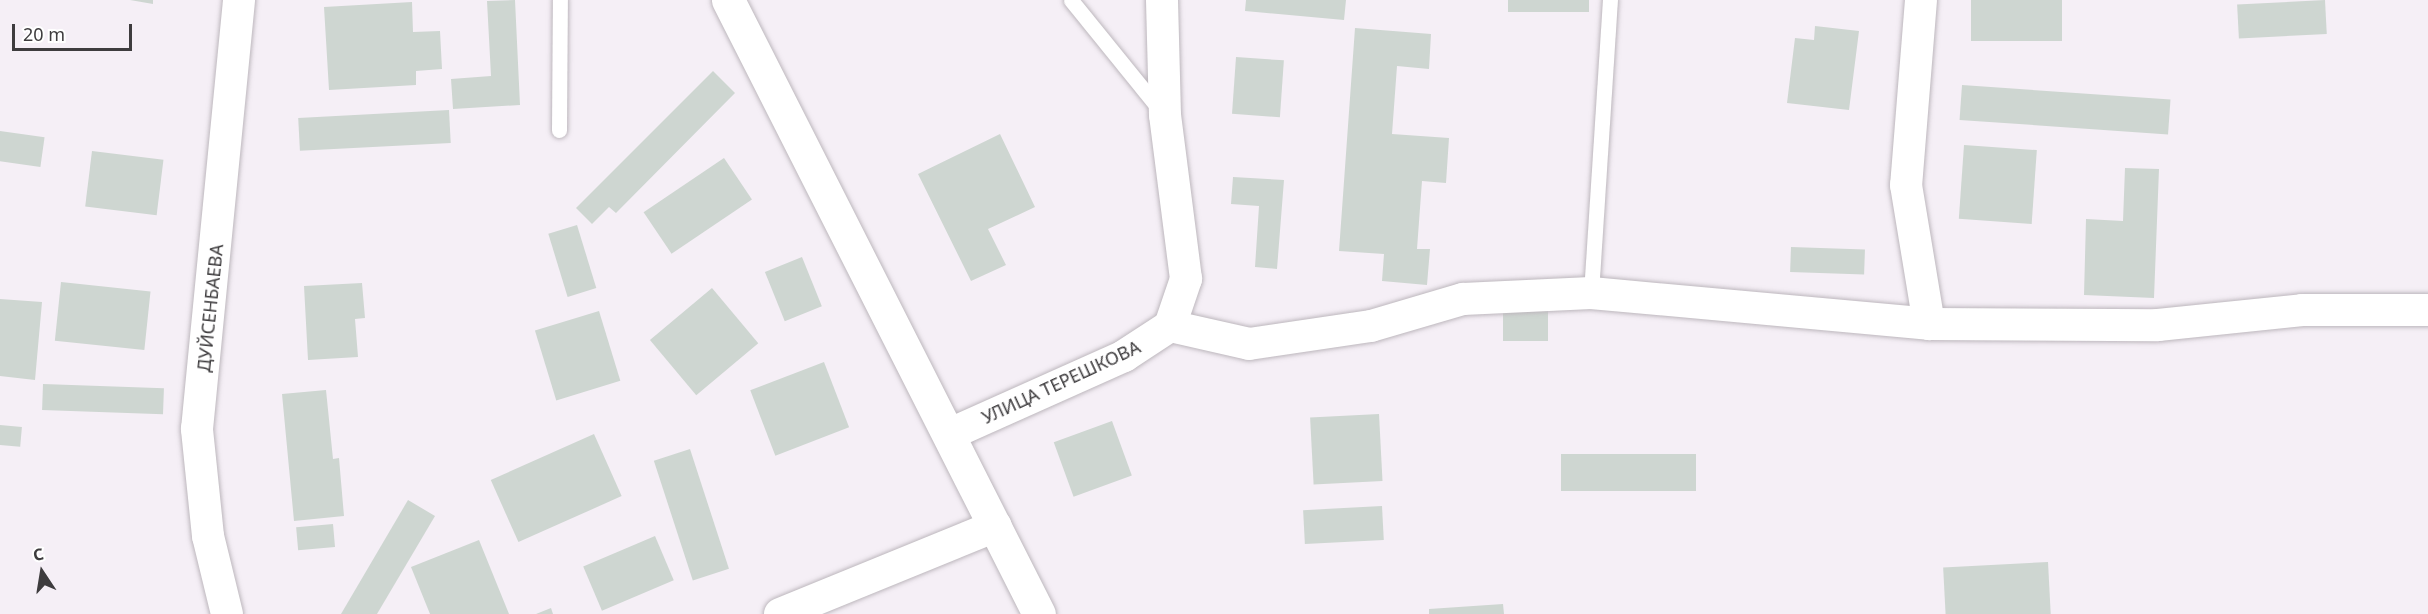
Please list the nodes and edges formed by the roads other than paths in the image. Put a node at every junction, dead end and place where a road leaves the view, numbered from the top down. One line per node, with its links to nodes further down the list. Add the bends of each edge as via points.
1 (239, 0): 16 (street, ДУЙСЕНБАЕВА, via 197,429 208,536)
2 (560, 0): 9 (lane)
3 (728, 0): 14 (street)
4 (1071, 0): 8 (lane)
5 (1162, 0): 8 (street)
6 (1610, 0): 10 (lane)
7 (1921, 0): 12 (street, via 1906,185)
8 (1165, 115): 13 (street, via 1186,279)
9 (559, 130)
10 (1591, 293): 12 (street); 13 (street, via 1463,299 1371,326 1249,344)
11 (2428, 310): 12 (street, via 2302,310 2158,326)
12 (1929, 324)
13 (1170, 326): 14 (street, УЛИЦА ТЕРЕШКОВА, via 1124,356)
14 (950, 434): 15 (street)
15 (996, 526): 17 (street); 18 (street)
16 (226, 614)
17 (780, 614)
18 (1039, 614)

